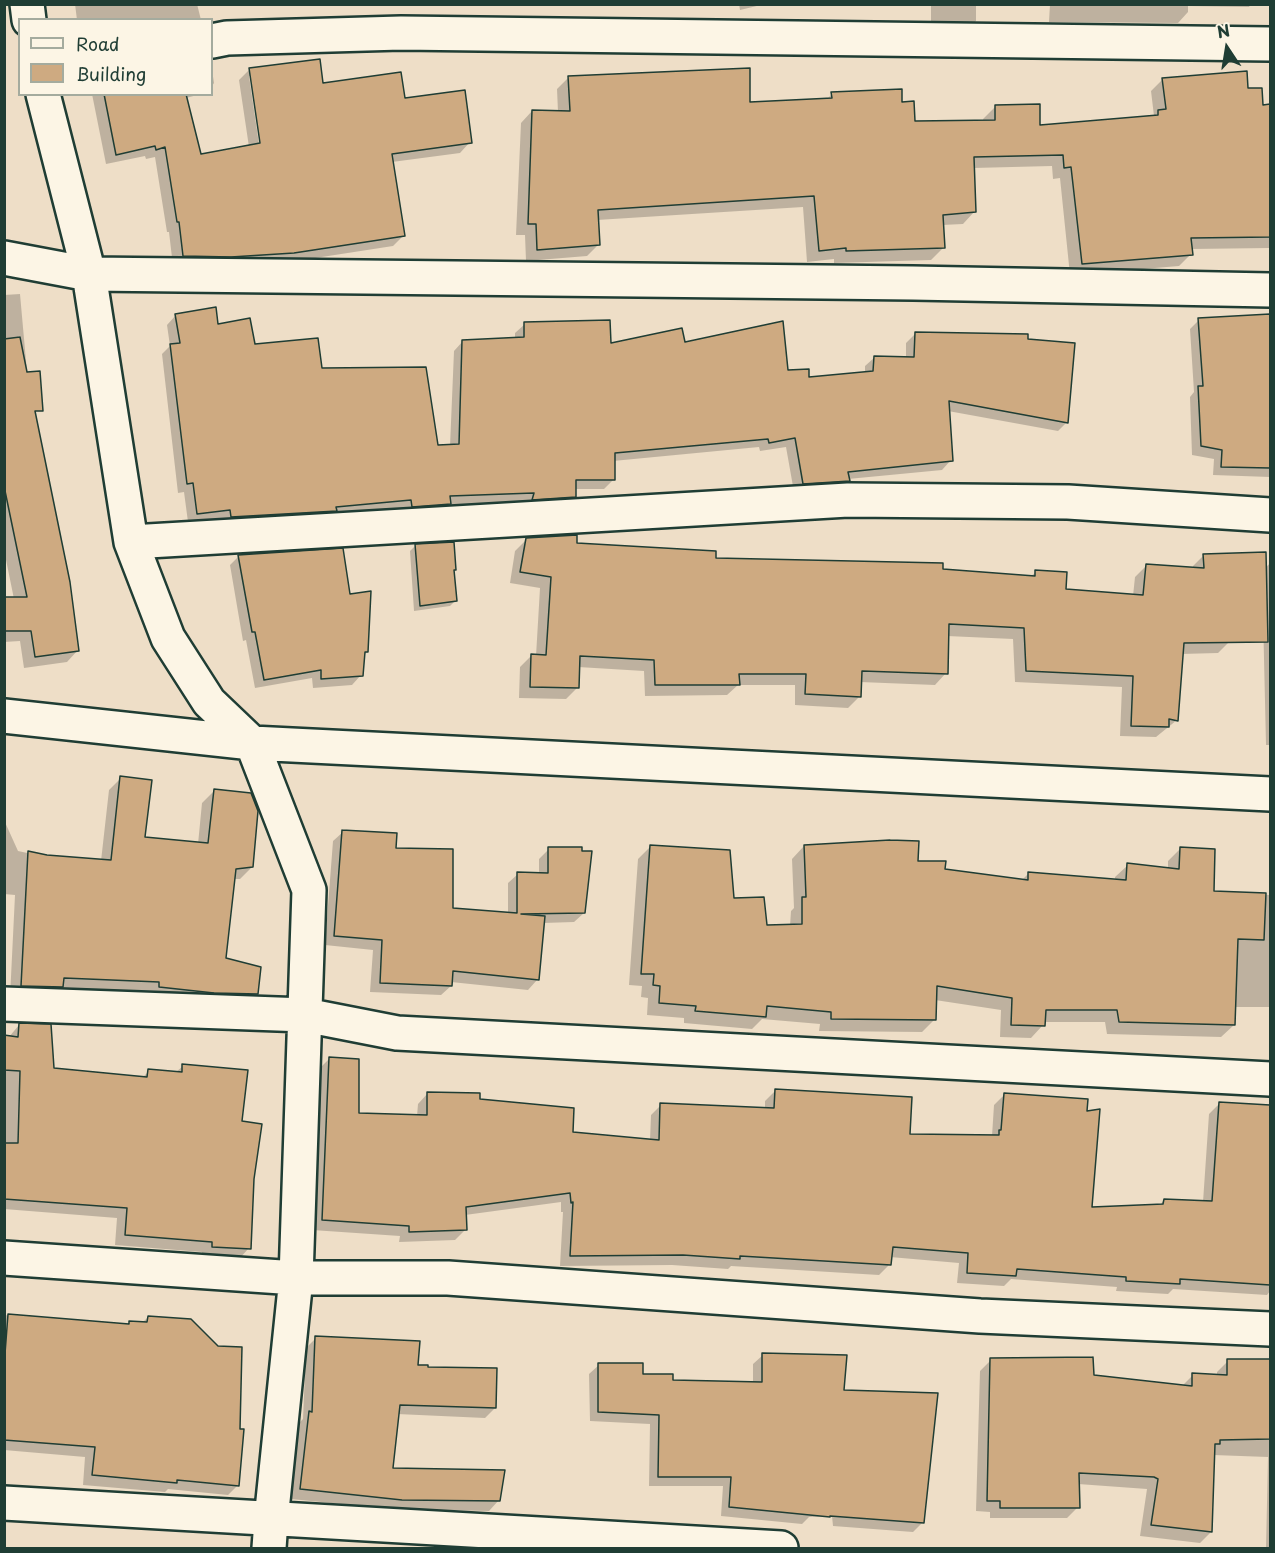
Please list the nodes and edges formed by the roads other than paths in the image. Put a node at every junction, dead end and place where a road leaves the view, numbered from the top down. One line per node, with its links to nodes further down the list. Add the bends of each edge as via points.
1 (213, 41): 2 (street, via 401,33)
2 (1270, 44)
3 (44, 96): 5 (street)
4 (4, 258): 5 (street)
5 (90, 274): 6 (street); 8 (street)
6 (1270, 290)
7 (1270, 515): 8 (street, via 1068,502 848,500)
8 (131, 542): 10 (street, via 168,638 209,702)
9 (4, 716): 10 (street)
10 (252, 743): 11 (street); 13 (street, via 309,890)
11 (1270, 794)
12 (4, 1004): 13 (street)
13 (305, 1016): 14 (street, via 397,1033); 16 (street)
14 (1270, 1079)
15 (4, 1258): 16 (street)
16 (296, 1278): 17 (street, via 448,1278 980,1316); 19 (street)
17 (1270, 1329)
18 (4, 1503): 19 (street)
19 (270, 1534): 20 (street)
20 (781, 1548)

